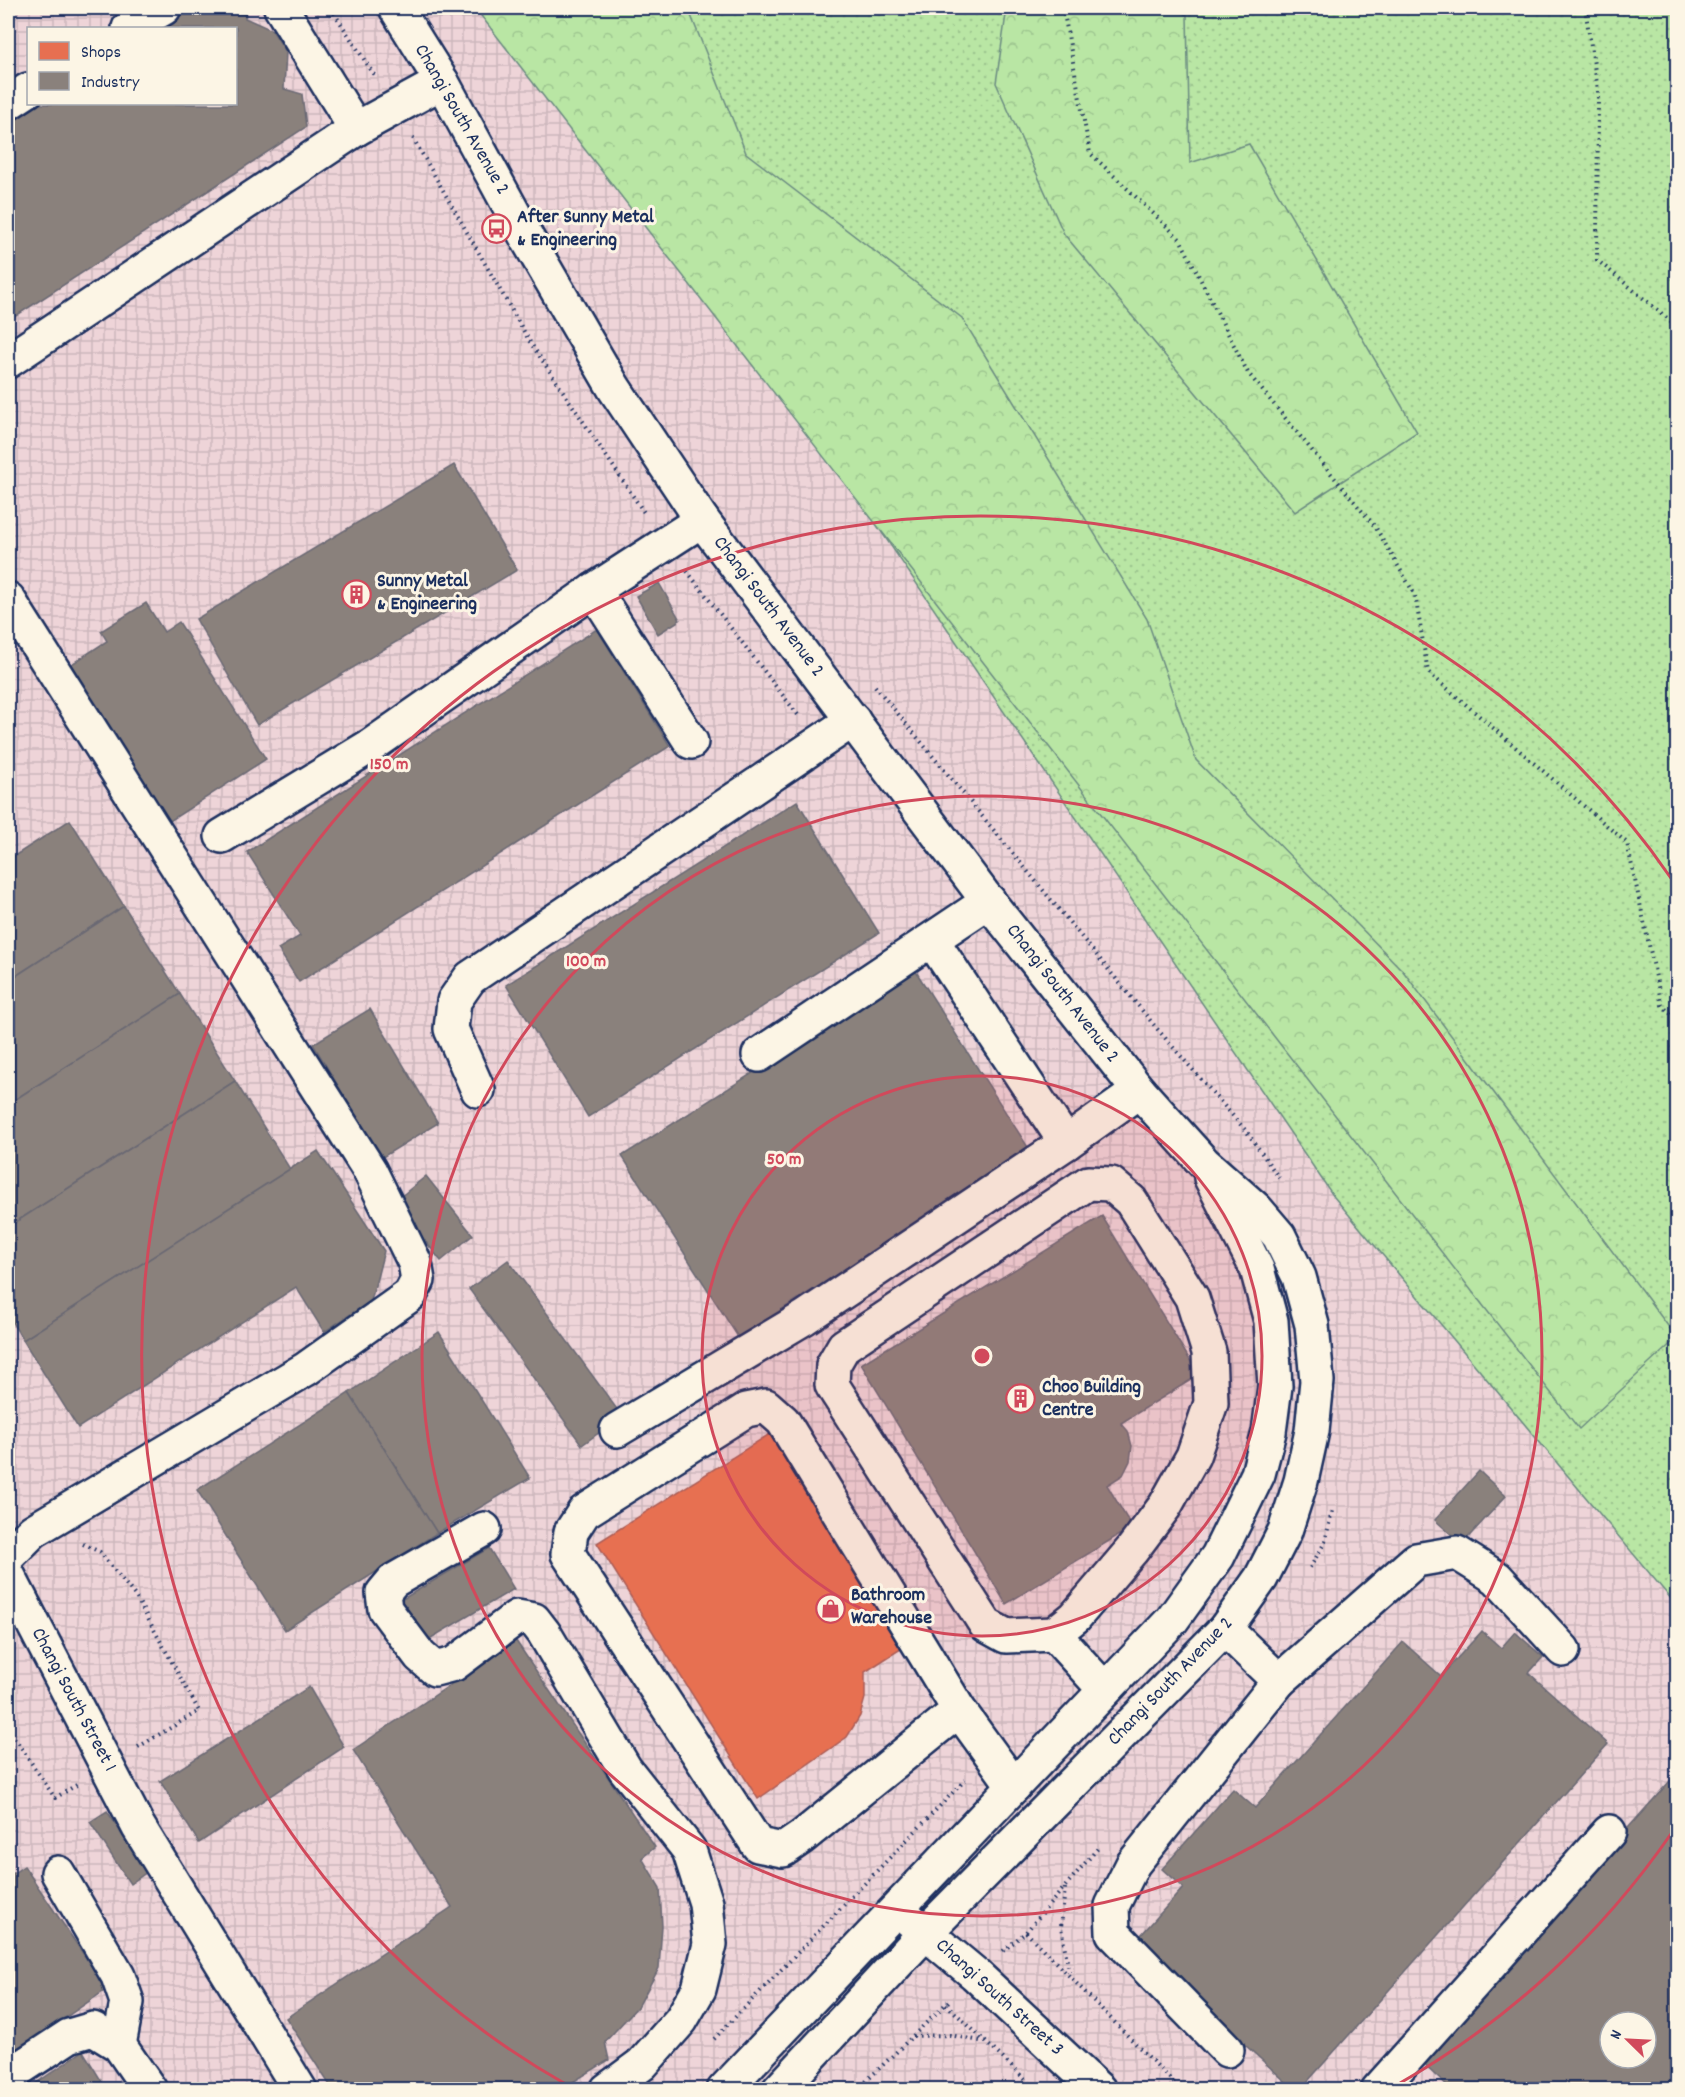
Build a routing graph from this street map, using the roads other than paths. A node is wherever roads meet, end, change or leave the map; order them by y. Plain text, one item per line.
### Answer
1 (164, 8) edge
2 (281, 8) edge
3 (396, 8) edge
4 (131, 27) edge
5 (442, 82) junction
6 (27, 91) edge
7 (8, 103) edge
8 (356, 129) junction
9 (8, 361) edge
10 (702, 520) junction
11 (594, 590) junction
12 (8, 599) edge
13 (853, 720) junction
14 (691, 742) dead end
15 (222, 836) dead end
16 (988, 901) junction
17 (932, 940) junction
18 (759, 1055) dead end
19 (478, 1090) dead end
20 (1139, 1091) junction
21 (1066, 1143) junction
22 (1204, 1163) junction
23 (617, 1430) dead end
24 (484, 1529) dead end
25 (8, 1556) edge
26 (8, 1575) edge
27 (1224, 1629) junction
28 (1054, 1634) junction
29 (1563, 1650) dead end
30 (1279, 1681) junction
31 (1105, 1690) junction
32 (959, 1710) junction
33 (1014, 1786) junction
34 (1609, 1832) dead end
35 (58, 1873) dead end
36 (897, 1907) junction
37 (925, 1933) junction
38 (119, 2045) junction
39 (1227, 2050) dead end
40 (8, 2076) edge
41 (150, 2090) edge
42 (300, 2090) edge
43 (607, 2090) edge
44 (724, 2090) edge
45 (779, 2090) edge
46 (1100, 2090) edge
47 (1378, 2090) edge

1 - 4 street
2 - 8 street
3 - 5 street, Changi South Avenue 2
5 - 8 street
5 - 10 street, Changi South Avenue 2
6 - 7 street
8 - 9 street
10 - 11 street
10 - 13 street, Changi South Avenue 2
11 - 14 street
11 - 15 street
12 - 25 street
13 - 16 street, Changi South Avenue 2
13 - 19 street
16 - 17 street
16 - 20 street, Changi South Avenue 2
17 - 18 street
17 - 21 street
20 - 21 street
20 - 22 street, Changi South Avenue 2
21 - 23 street
22 - 27 street, Changi South Avenue 2
22 - 31 street, Changi South Avenue 2
24 - 43 street
26 - 42 street, Changi South Street 1
27 - 30 street
27 - 37 street, Changi South Avenue 2
28 - 28 street
28 - 31 street
29 - 30 street
30 - 39 street
31 - 33 street, Changi South Avenue 2
32 - 32 street
32 - 33 street
33 - 36 street, Changi South Avenue 2
34 - 47 street
35 - 38 street
36 - 37 street, Changi South Street 3
36 - 44 street, Changi South Avenue 2
37 - 45 street, Changi South Avenue 2
37 - 46 street, Changi South Street 3
38 - 40 street
38 - 41 street

